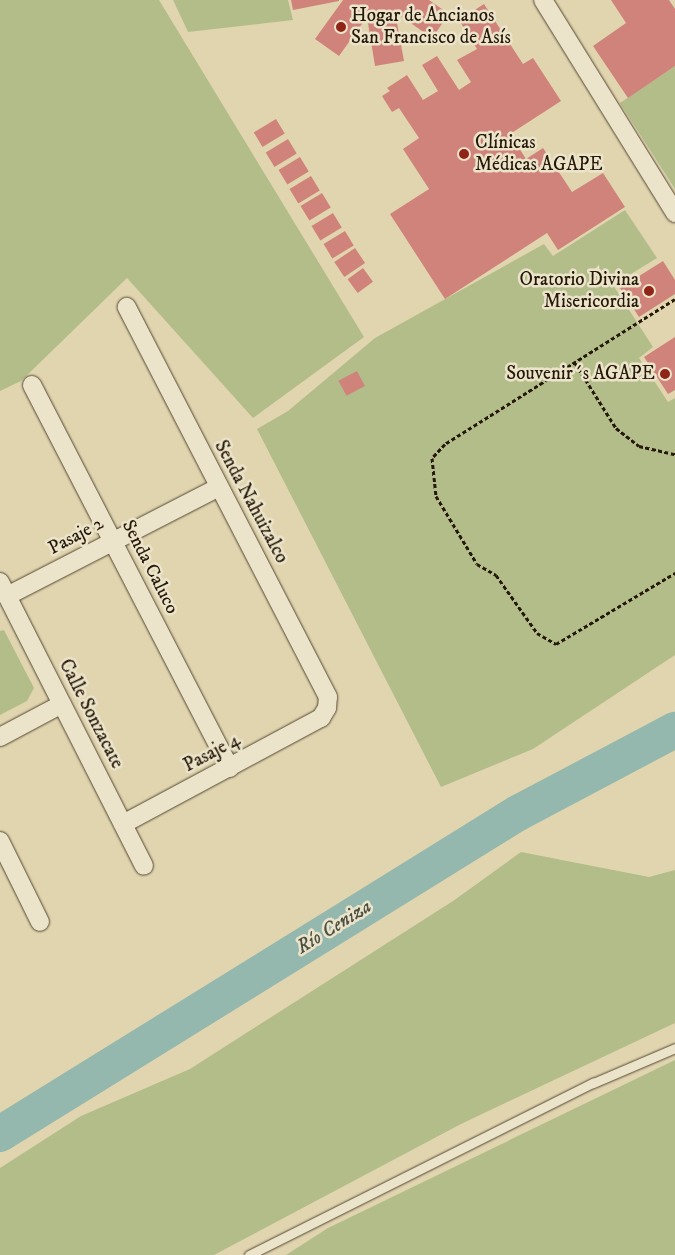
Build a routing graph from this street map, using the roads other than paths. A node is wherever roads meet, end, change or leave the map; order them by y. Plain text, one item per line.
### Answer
1 (543, 0) edge
2 (675, 213) edge
3 (127, 307) dead end
4 (32, 385) dead end
5 (218, 487) junction
6 (113, 540) junction
7 (4, 589) edge
8 (62, 704) junction
9 (321, 718) joint
10 (0, 737) edge
11 (230, 768) junction
12 (123, 824) junction
13 (0, 841) edge
14 (144, 866) dead end
15 (40, 922) dead end
16 (675, 1048) edge
17 (249, 1255) edge

1 - 2 street
3 - 5 street, Senda Nahuizalco
4 - 6 street, Senda Caluco
5 - 6 street, Pasaje 2
5 - 9 street, Senda Nahuizalco
6 - 7 street, Pasaje 2
6 - 11 street, Senda Caluco
7 - 8 street, Calle Sonzacate
8 - 10 street
8 - 12 street, Calle Sonzacate
9 - 11 street, Pasaje 4
11 - 12 street, Pasaje 4
12 - 14 street, Calle Sonzacate
13 - 15 street
16 - 17 lane

